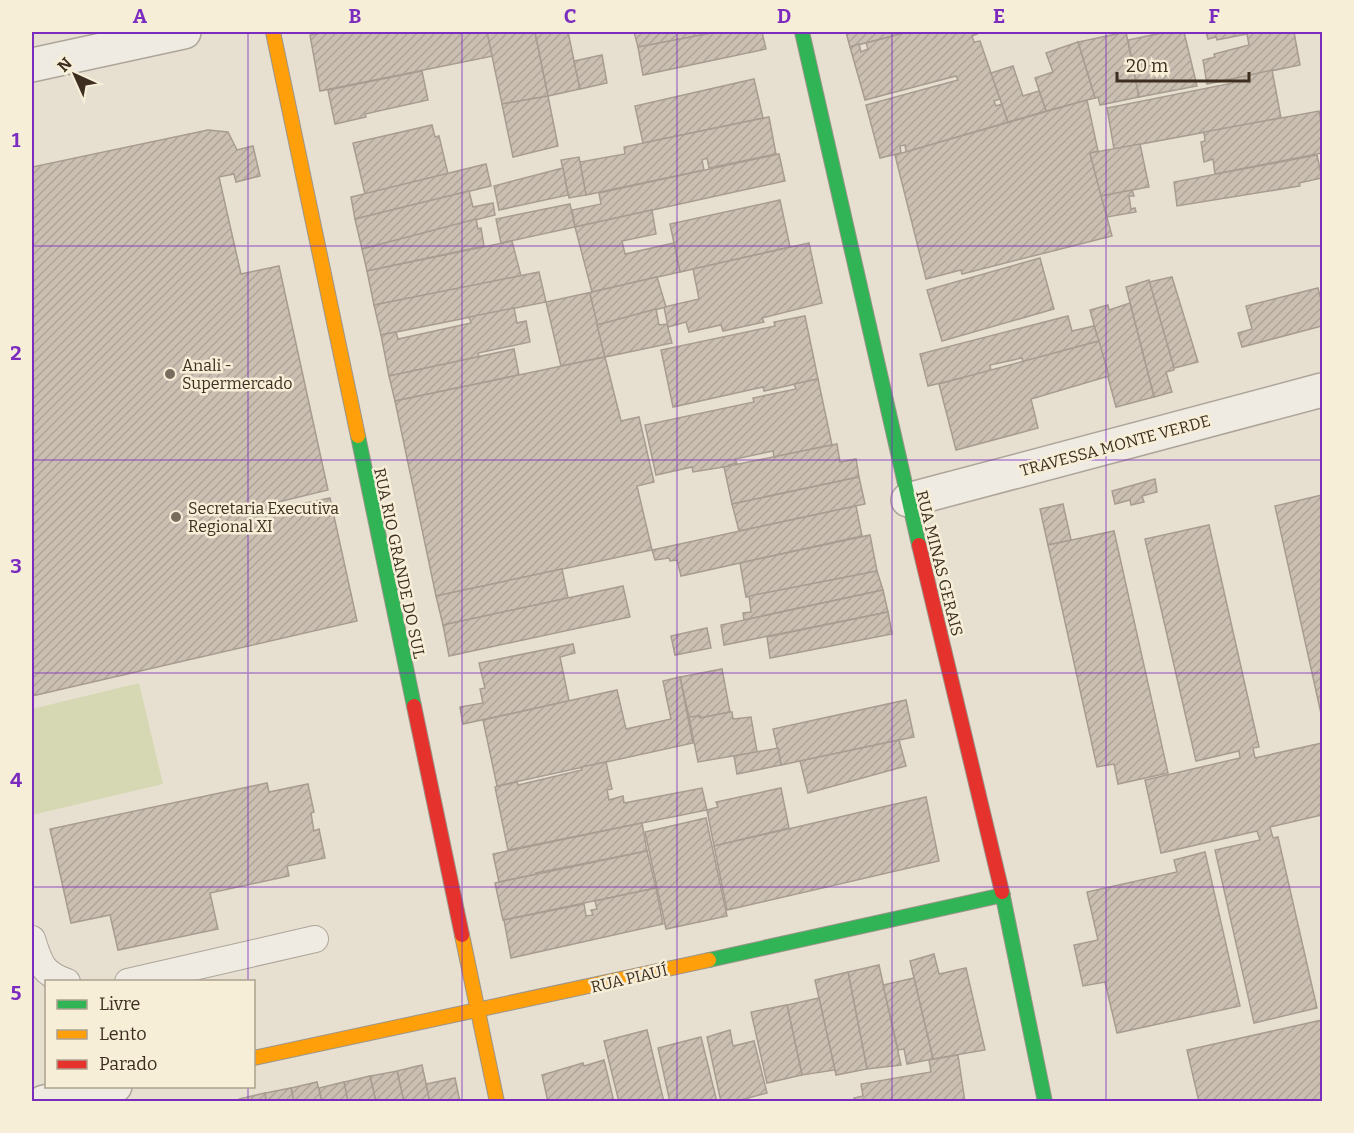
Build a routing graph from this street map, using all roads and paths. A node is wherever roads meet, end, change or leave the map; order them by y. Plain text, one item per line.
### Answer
1 (184, 32) edge
2 (273, 32) edge
3 (802, 32) edge
4 (32, 65) edge
5 (1323, 390) edge
6 (908, 500) junction
7 (1003, 895) junction
8 (315, 939) dead end
9 (33, 947) edge
10 (64, 980) edge
11 (132, 980) edge
12 (477, 1011) junction
13 (255, 1058) edge
14 (106, 1088) edge
15 (44, 1101) edge
16 (497, 1101) edge
17 (1045, 1101) edge

1 - 4 street
2 - 12 street, RUA RIO GRANDE DO SUL
3 - 6 street, RUA MINAS GERAIS
5 - 6 street, TRAVESSA MONTE VERDE
6 - 7 street, RUA MINAS GERAIS
7 - 12 street, RUA PIAUÍ
7 - 17 street, RUA MINAS GERAIS
8 - 11 lane
9 - 10 lane
12 - 13 street, RUA PIAUÍ
12 - 16 street, RUA RIO GRANDE DO SUL
14 - 15 street

